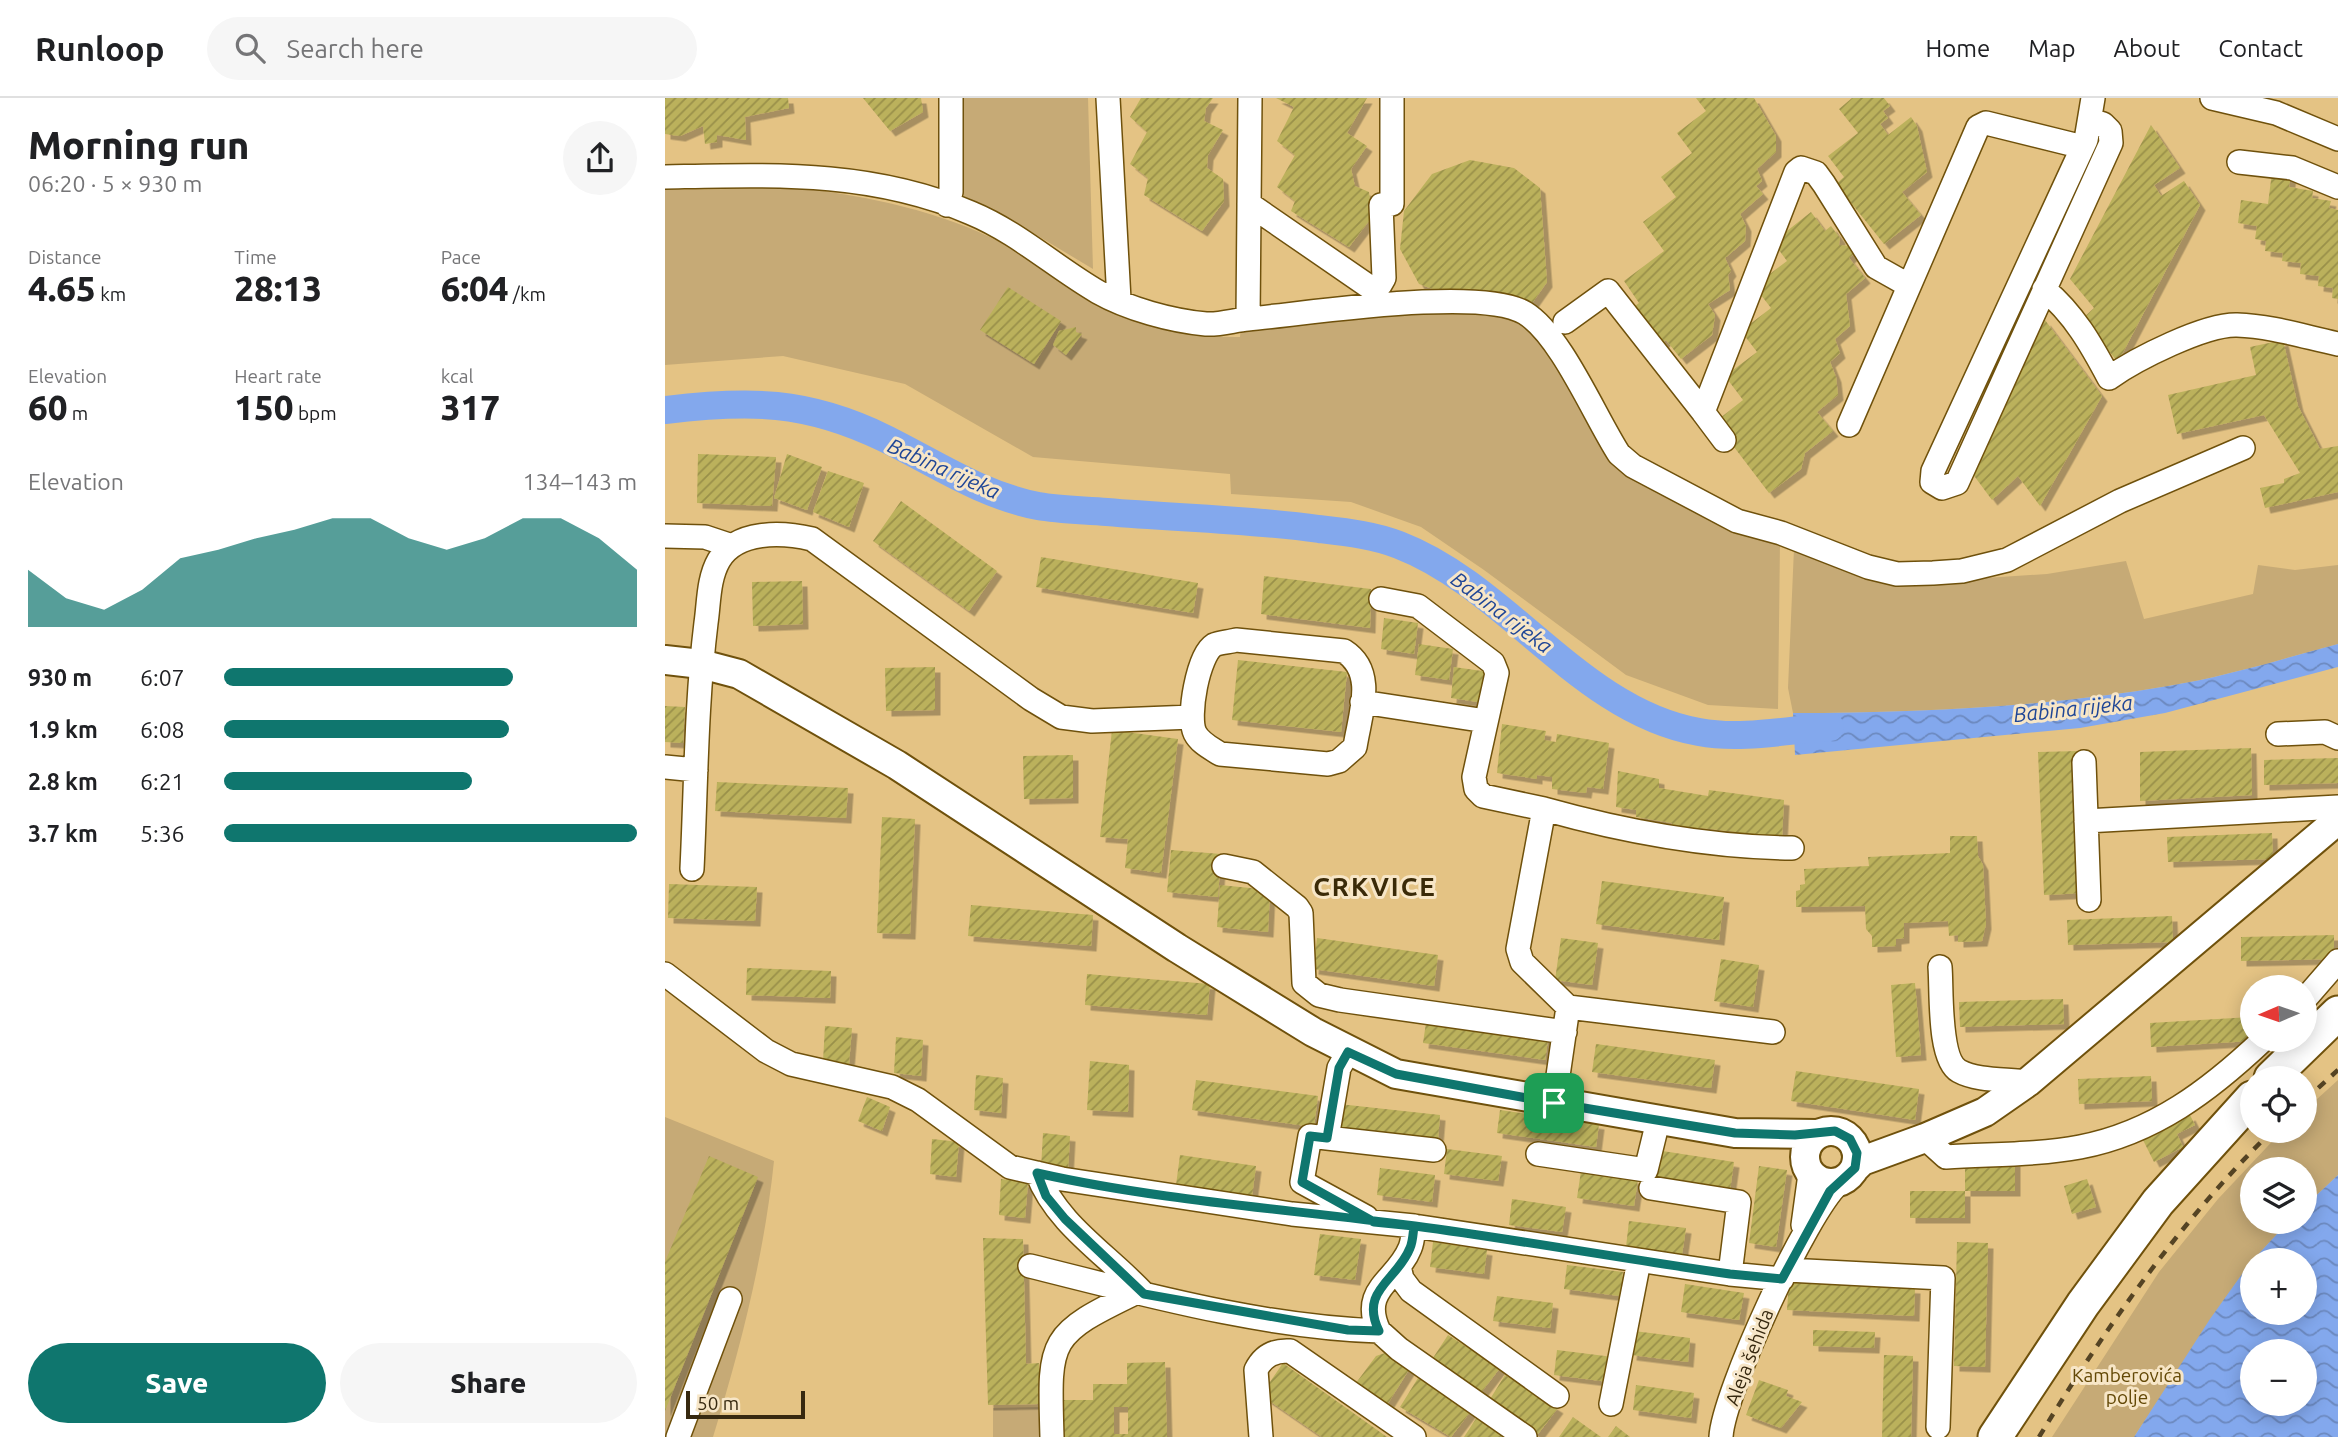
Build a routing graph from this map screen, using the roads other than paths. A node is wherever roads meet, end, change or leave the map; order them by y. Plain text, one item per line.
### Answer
1 (951, 98) edge
2 (1108, 98) edge
3 (1251, 98) edge
4 (1392, 98) edge
5 (2212, 98) edge
6 (2090, 119) edge
7 (2338, 139) edge
8 (2239, 162) dead end
9 (665, 177) edge
10 (2338, 187) edge
11 (1249, 204) junction
12 (947, 205) junction
13 (1908, 285) junction
14 (2044, 289) junction
15 (1119, 300) junction
16 (1248, 319) junction
17 (1565, 322) dead end
18 (2338, 344) edge
19 (1703, 412) junction
20 (1849, 425) dead end
21 (1724, 440) dead end
22 (2243, 447) dead end
23 (665, 537) edge
24 (732, 546) junction
25 (1381, 599) dead end
26 (665, 660) edge
27 (701, 664) junction
28 (1362, 702) junction
29 (1192, 717) junction
30 (1486, 721) junction
31 (2278, 734) dead end
32 (2338, 737) edge
33 (2084, 762) dead end
34 (665, 767) edge
35 (696, 770) junction
36 (2338, 807) edge
37 (1544, 809) junction
38 (2338, 820) edge
39 (2086, 821) junction
40 (1792, 848) dead end
41 (1224, 866) dead end
42 (692, 869) dead end
43 (2088, 900) dead end
44 (2338, 961) edge
45 (1940, 967) dead end
46 (665, 974) edge
47 (2317, 985) edge
48 (1568, 1007) junction
49 (2338, 1013) edge
50 (1565, 1032) junction
51 (1773, 1032) dead end
52 (1348, 1052) junction
53 (2249, 1052) edge
54 (2283, 1066) edge
55 (2028, 1082) junction
56 (1554, 1103) junction
57 (2240, 1112) edge
58 (1658, 1121) junction
59 (1818, 1134) junction
60 (1753, 1135) junction
61 (1327, 1138) junction
62 (1850, 1139) junction
63 (1916, 1140) junction
64 (1434, 1150) dead end
65 (1538, 1154) dead end
66 (1808, 1169) junction
67 (1037, 1173) junction
68 (1847, 1175) junction
69 (1651, 1188) dead end
70 (1374, 1222) junction
71 (1414, 1226) junction
72 (1800, 1241) junction
73 (1639, 1261) junction
74 (1030, 1266) dead end
75 (1399, 1266) junction
76 (1730, 1274) junction
77 (1784, 1274) junction
78 (1141, 1293) junction
79 (730, 1299) dead end
80 (1379, 1331) junction
81 (1557, 1395) dead end
82 (1611, 1404) dead end
83 (1938, 1427) dead end
84 (678, 1437) edge
85 (1052, 1437) edge
86 (1261, 1437) edge
87 (1414, 1437) edge
88 (1525, 1437) edge
89 (1721, 1437) edge
90 (1995, 1437) edge

1 - 12 street
2 - 15 street
3 - 11 street
4 - 11 street
5 - 7 street
6 - 13 street
6 - 14 street
6 - 14 street
8 - 10 street
9 - 12 street
11 - 16 street
12 - 15 street
13 - 19 street
13 - 20 street
14 - 18 street
15 - 16 street
16 - 22 street
17 - 19 street
19 - 21 street
23 - 24 street
24 - 27 street
24 - 29 street
25 - 30 street
26 - 27 main road
27 - 35 street
27 - 52 main road
28 - 29 street
28 - 29 street
28 - 30 street
30 - 37 street
31 - 32 street
33 - 39 street
34 - 35 street
35 - 42 street
36 - 39 street
37 - 40 street
37 - 48 street
38 - 55 main road
39 - 43 street
41 - 50 street
44 - 47 street
45 - 55 street
46 - 67 street
48 - 50 street
48 - 51 street
49 - 54 highway
50 - 56 street
52 - 56 main road
52 - 61 street
53 - 63 street
55 - 63 main road
56 - 58 main road
57 - 90 highway
58 - 60 main road
58 - 65 street
59 - 60 main road
59 - 62 main road
59 - 66 main road
60 - 66 main road
61 - 64 street
61 - 70 street
62 - 63 main road
62 - 68 main road
63 - 68 main road
66 - 68 main road
66 - 72 street, Aleja šehida
67 - 70 street
67 - 78 street
68 - 72 street, Aleja šehida
69 - 76 street
70 - 71 street
71 - 73 street
71 - 75 street
72 - 77 street, Aleja šehida
73 - 76 street
73 - 82 street
74 - 78 street
75 - 80 street
75 - 81 street
76 - 77 street
77 - 83 street
77 - 89 street, Aleja šehida
78 - 80 street
78 - 85 street
79 - 84 street
80 - 88 street
86 - 87 street

